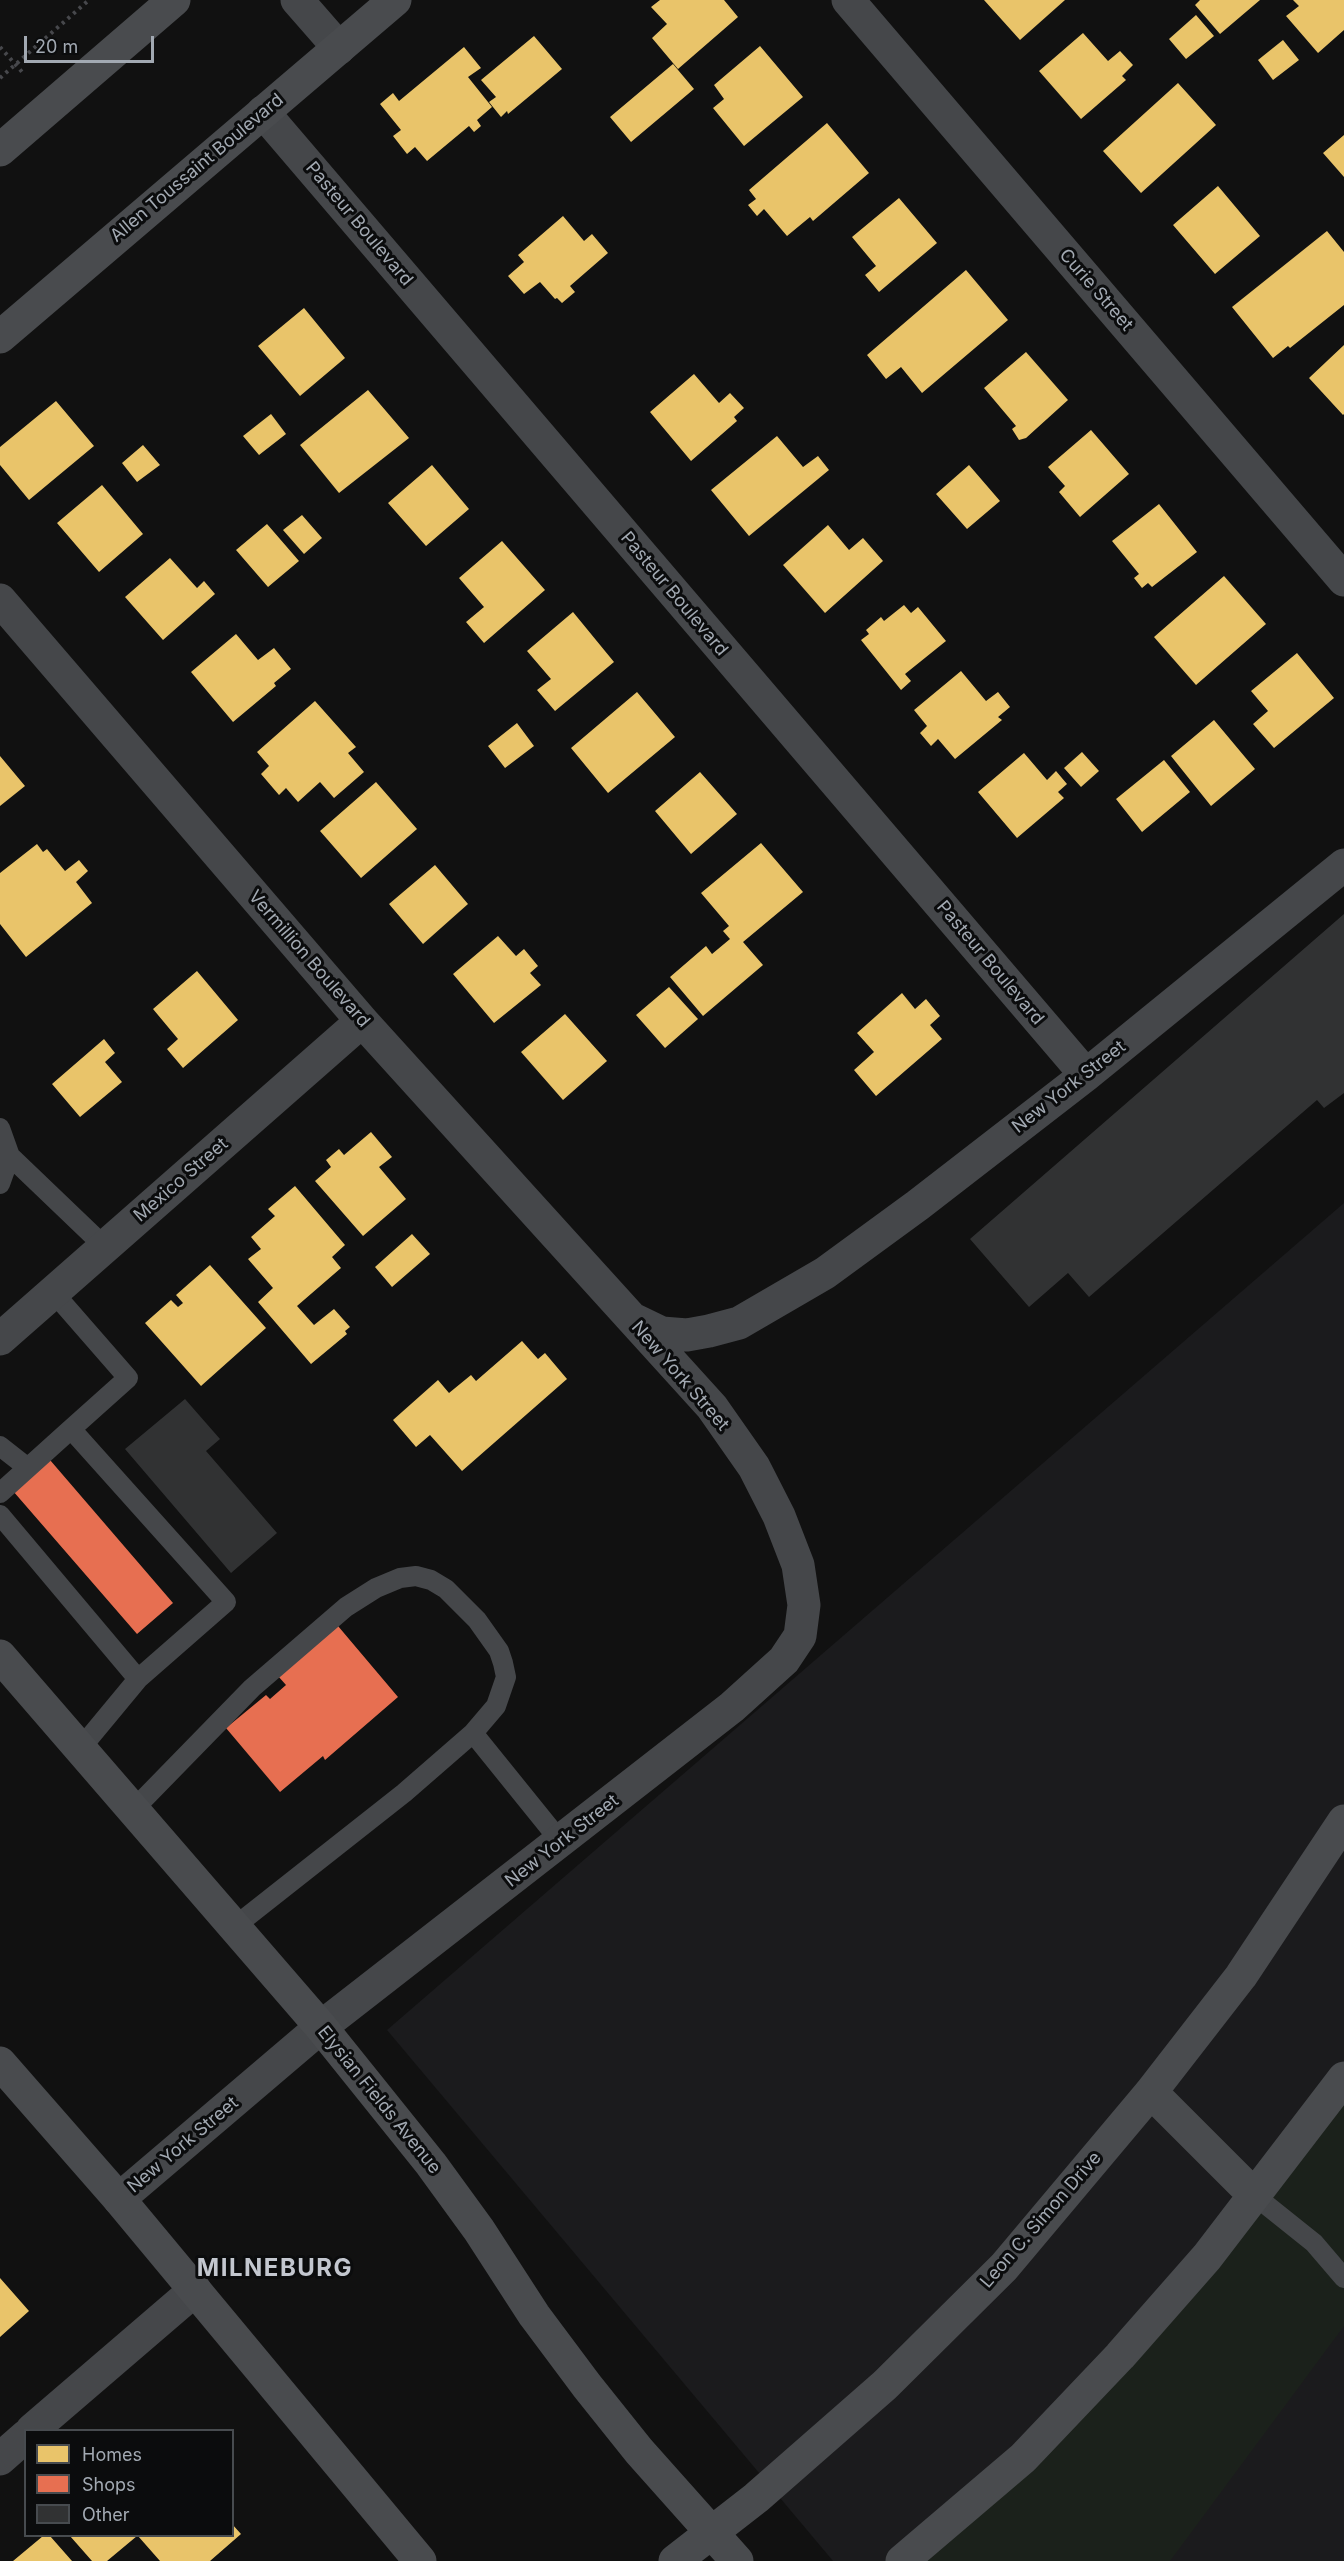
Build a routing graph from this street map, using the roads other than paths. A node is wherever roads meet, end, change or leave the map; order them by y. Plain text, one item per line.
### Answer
1 (174, 0) edge
2 (297, 0) edge
3 (395, 0) edge
4 (848, 0) edge
5 (339, 48) junction
6 (263, 112) junction
7 (0, 150) edge
8 (0, 337) edge
9 (1344, 580) edge
10 (0, 600) edge
11 (1344, 865) edge
12 (362, 1021) junction
13 (1086, 1075) junction
14 (0, 1128) edge
15 (10, 1155) junction
16 (0, 1184) edge
17 (105, 1247) junction
18 (53, 1292) junction
19 (625, 1313) junction
20 (0, 1339) edge
21 (71, 1429) junction
22 (0, 1446) edge
23 (28, 1468) junction
24 (0, 1493) edge
25 (0, 1515) edge
26 (0, 1656) edge
27 (138, 1679) junction
28 (472, 1733) junction
29 (80, 1749) junction
30 (133, 1810) junction
31 (1344, 1821) edge
32 (561, 1842) junction
33 (234, 1927) junction
34 (321, 2027) junction
35 (0, 2062) edge
36 (1344, 2078) edge
37 (1151, 2092) junction
38 (1254, 2195) junction
39 (119, 2199) junction
40 (1344, 2278) edge
41 (195, 2290) junction
42 (33, 2429) edge
43 (24, 2438) edge
44 (0, 2459) edge
45 (712, 2531) junction
46 (420, 2561) edge
47 (675, 2561) edge
48 (737, 2561) edge
49 (902, 2561) edge

1 - 7 main road
2 - 5 street
3 - 5 main road, Allen Toussaint Boulevard
4 - 9 street, Curie Street
5 - 6 main road, Allen Toussaint Boulevard
6 - 8 main road, Allen Toussaint Boulevard
6 - 13 street, Pasteur Boulevard
10 - 12 street, Vermillion Boulevard
11 - 13 street, New York Street
12 - 17 street, Mexico Street
12 - 19 street, Vermillion Boulevard
13 - 19 street, New York Street
14 - 15 lane
15 - 16 lane
15 - 17 lane
17 - 18 street, Mexico Street
18 - 20 street, Mexico Street
18 - 21 lane
19 - 32 street, New York Street
21 - 23 lane
21 - 27 lane
22 - 23 lane
23 - 24 lane
25 - 27 lane
26 - 29 main road, Elysian Fields Avenue
27 - 29 lane
28 - 30 lane
28 - 32 lane
28 - 33 lane
29 - 30 main road, Elysian Fields Avenue
30 - 33 main road, Elysian Fields Avenue
31 - 37 main road, Leon C. Simon Drive
32 - 34 street, New York Street
33 - 34 main road, Elysian Fields Avenue
34 - 39 street, New York Street
34 - 45 main road, Elysian Fields Avenue
35 - 39 main road
36 - 38 main road
37 - 38 main road
37 - 45 main road, Leon C. Simon Drive
38 - 40 lane
38 - 49 main road
39 - 41 main road
41 - 42 street
41 - 46 main road
43 - 44 street
45 - 47 main road, Leon C. Simon Drive
45 - 48 main road, Elysian Fields Avenue

